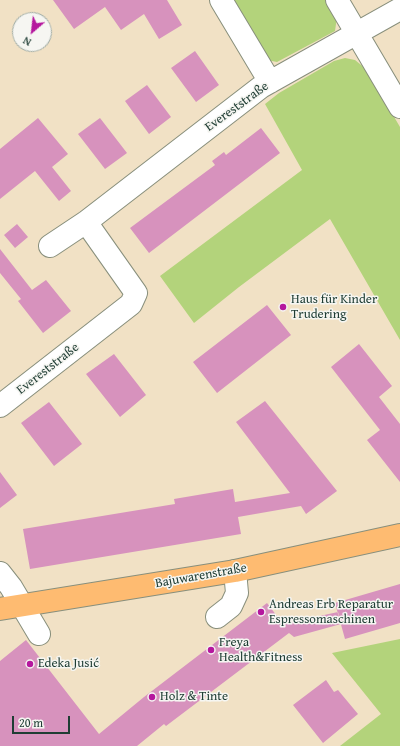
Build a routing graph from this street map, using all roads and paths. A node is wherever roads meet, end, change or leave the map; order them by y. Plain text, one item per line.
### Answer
1 (221, 0) edge
2 (337, 0) edge
3 (400, 9) edge
4 (357, 34) junction
5 (270, 82) junction
6 (400, 107) edge
7 (86, 222) junction
8 (50, 246) dead end
9 (0, 406) edge
10 (400, 535) edge
11 (236, 571) junction
12 (0, 573) edge
13 (22, 606) junction
14 (0, 609) edge
15 (217, 616) dead end
16 (39, 634) dead end

1 - 5 street
2 - 4 street
3 - 4 street, Evereststraße
4 - 5 street, Evereststraße
4 - 6 street
5 - 7 street, Evereststraße
7 - 8 street, Evereststraße
7 - 9 street, Evereststraße
10 - 11 main road, Bajuwarenstraße
11 - 13 main road, Bajuwarenstraße
11 - 15 street
12 - 13 street
13 - 14 main road, Bajuwarenstraße
13 - 16 street

